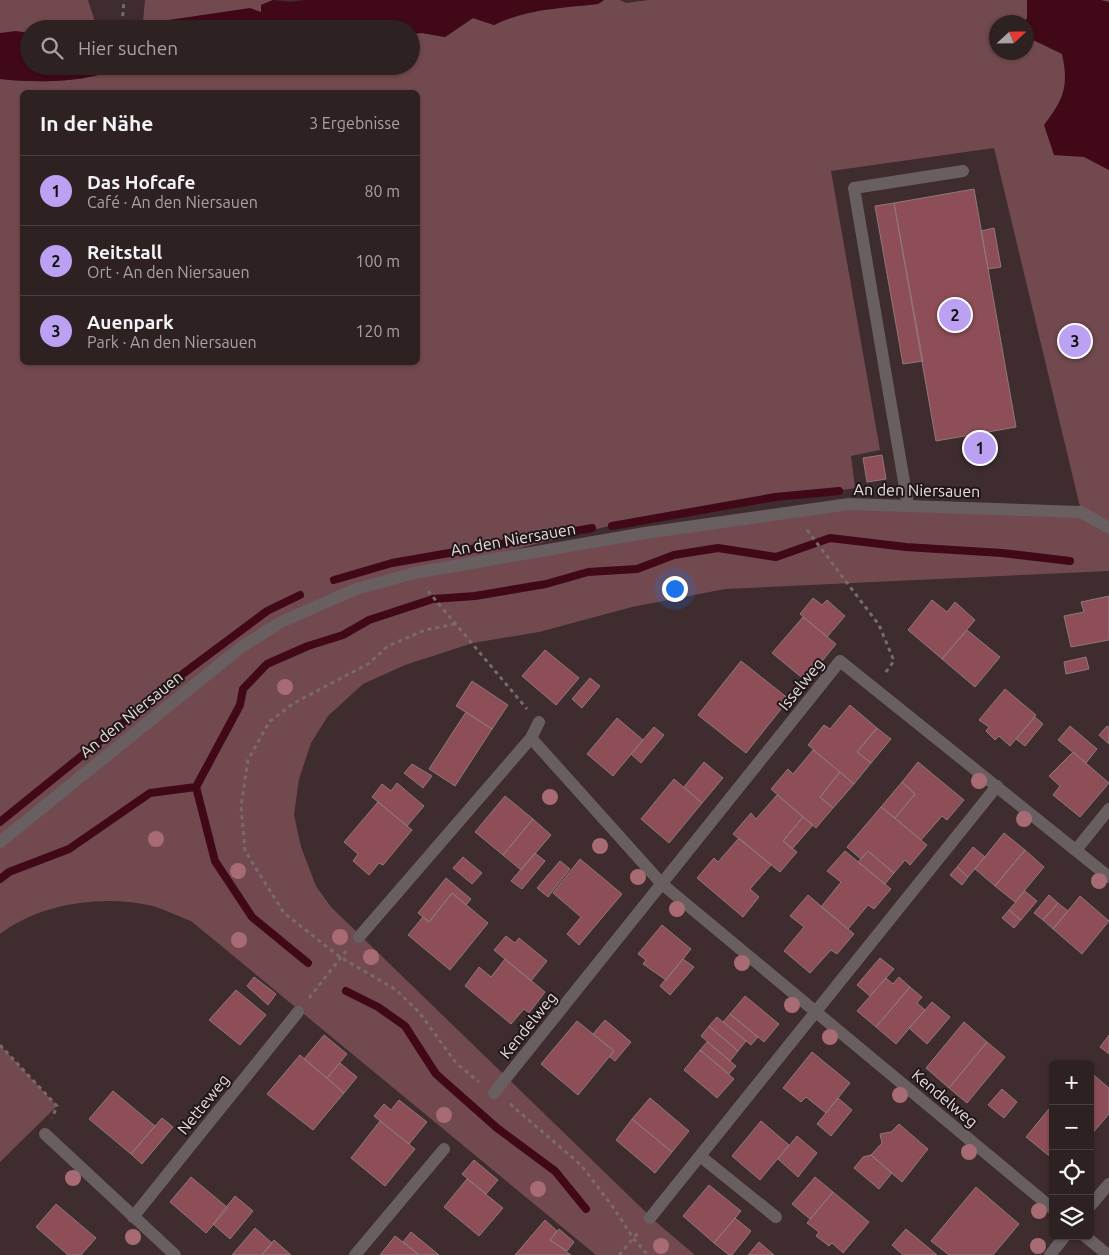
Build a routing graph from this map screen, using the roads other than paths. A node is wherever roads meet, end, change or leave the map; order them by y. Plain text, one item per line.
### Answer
1 (964, 171) dead end
2 (908, 505) junction
3 (1109, 528) edge
4 (539, 722) road end
5 (531, 738) junction
6 (996, 786) junction
7 (1109, 809) edge
8 (0, 842) edge
9 (1076, 850) junction
10 (1109, 877) edge
11 (662, 884) junction
12 (359, 936) road end
13 (298, 1012) road end
14 (816, 1012) junction
15 (494, 1094) dead end
16 (45, 1134) road end
17 (444, 1149) dead end
18 (700, 1156) junction
19 (1109, 1184) edge
20 (1094, 1201) edge
21 (1049, 1206) edge
22 (133, 1217) junction
23 (776, 1217) dead end
24 (650, 1218) road end
25 (1062, 1240) edge
26 (1090, 1240) edge
27 (175, 1255) edge
28 (355, 1255) edge
29 (1050, 1255) edge
30 (1108, 1255) edge

1 - 2 street
2 - 3 street, An den Niersauen
2 - 8 street, An den Niersauen
4 - 5 street
5 - 11 street, Kendelweg
5 - 12 street
6 - 9 street, Isselweg
6 - 11 street, Isselweg
6 - 14 street
7 - 9 street
9 - 10 street, Isselweg
11 - 14 street, Kendelweg
11 - 15 street, Kendelweg
13 - 22 street, Netteweg
14 - 18 street
14 - 21 street, Kendelweg
16 - 22 street
17 - 28 street
18 - 23 street
18 - 24 street
19 - 20 street
22 - 27 street
25 - 29 street
26 - 30 street

